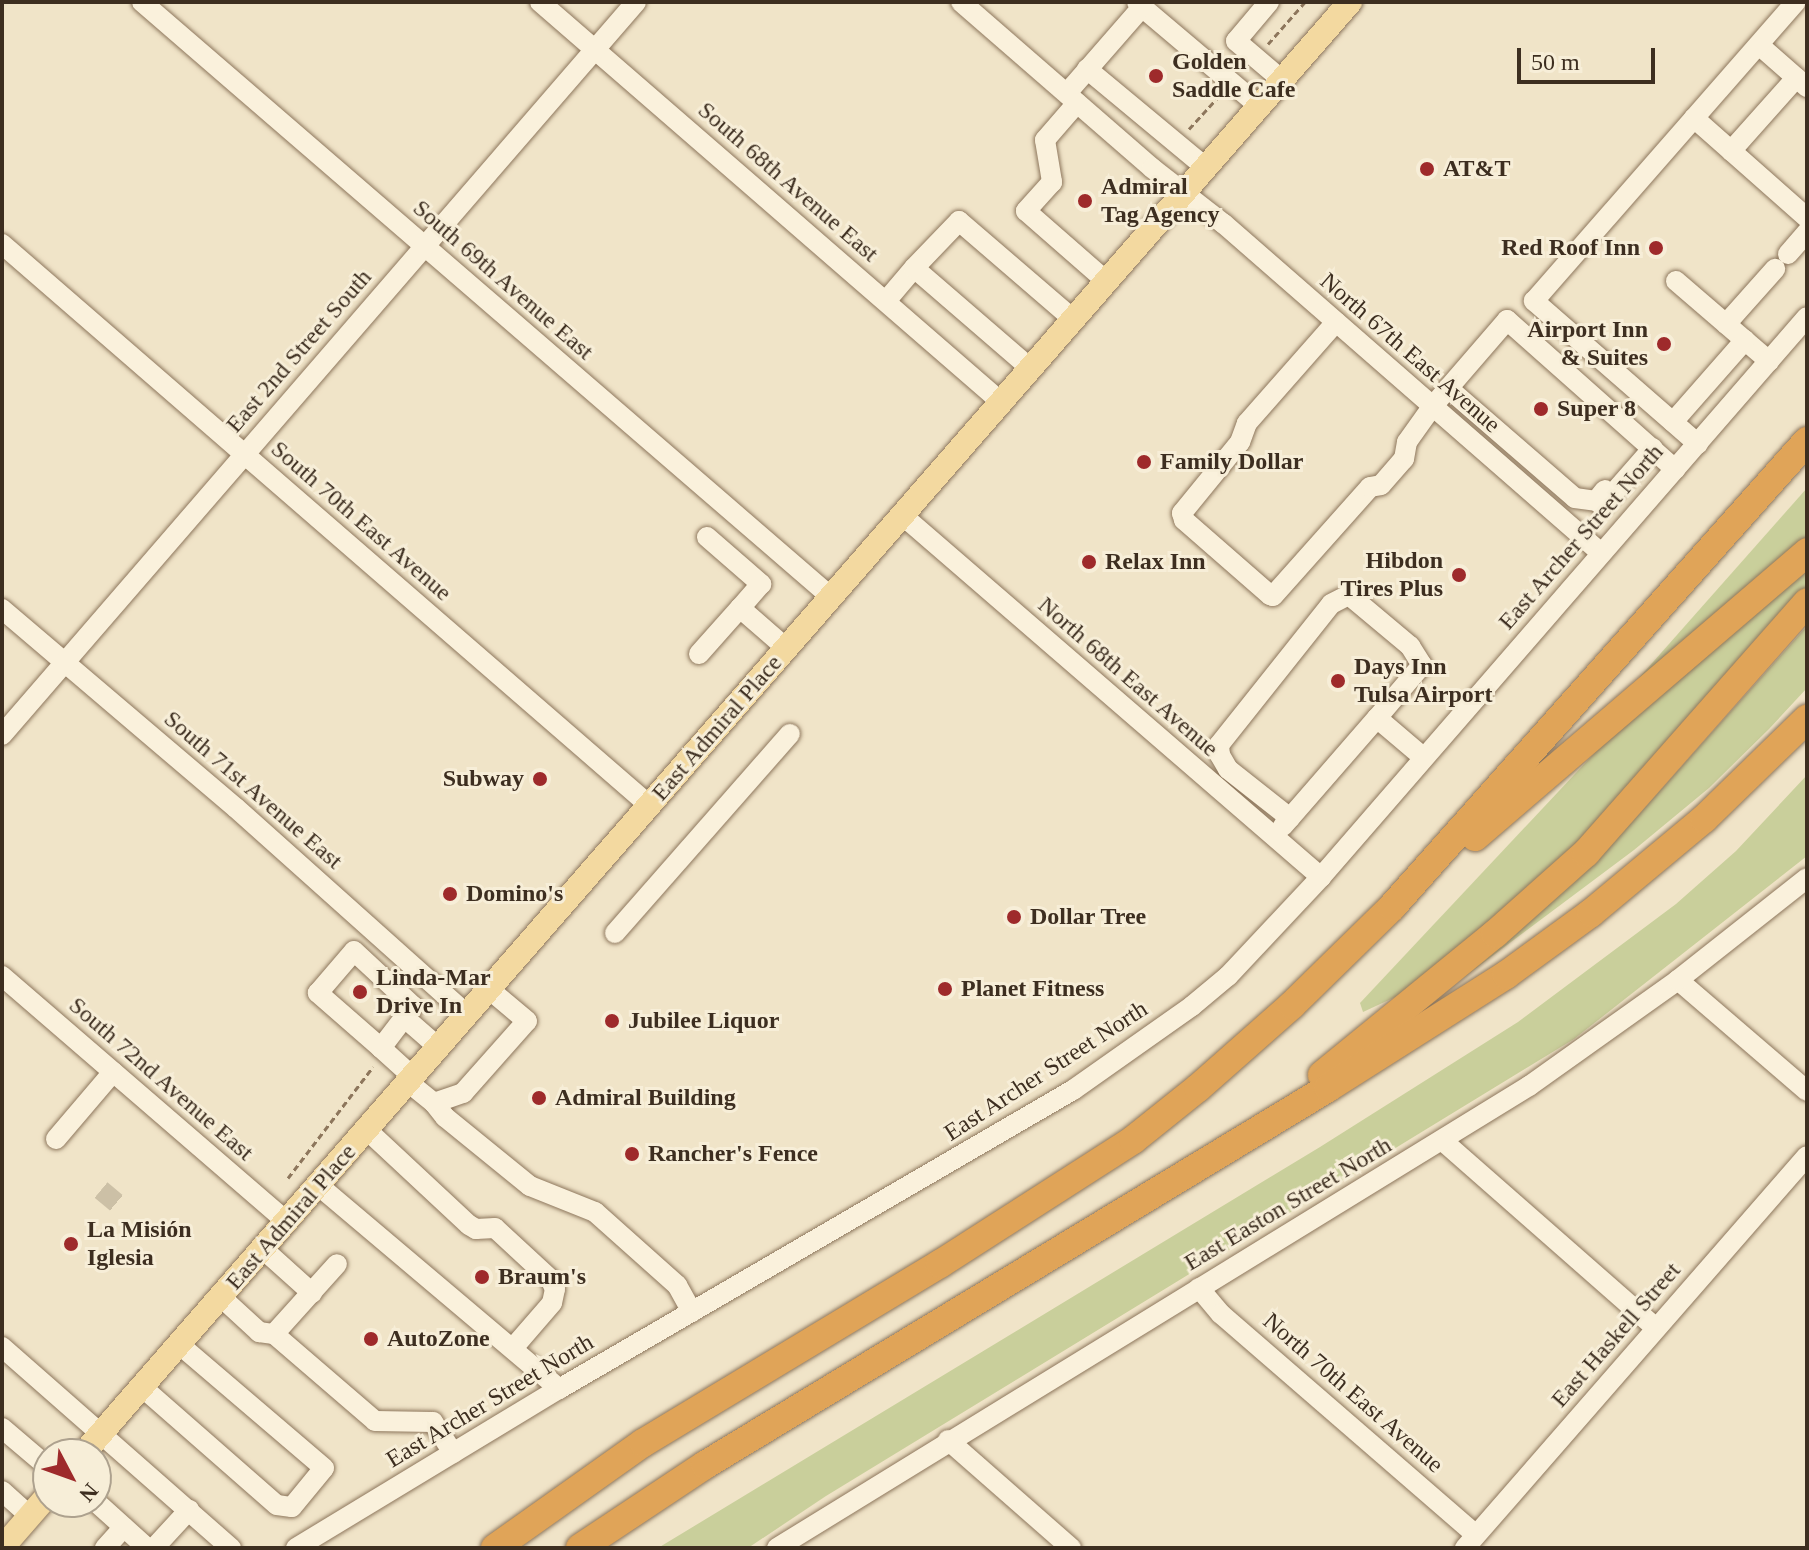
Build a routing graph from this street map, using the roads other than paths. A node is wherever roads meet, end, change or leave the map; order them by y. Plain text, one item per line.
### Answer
1 (142, 2) edge
2 (540, 2) edge
3 (636, 2) edge
4 (961, 2) edge
5 (1269, 2) edge
6 (1350, 2) edge
7 (1796, 2) edge
8 (1139, 4) edge
9 (1759, 45) junction
10 (595, 50) junction
11 (1087, 69) junction
12 (1282, 80) junction
13 (1801, 82) edge
14 (1072, 98) junction
15 (1259, 106) junction
16 (1694, 118) junction
17 (1731, 151) junction
18 (1205, 167) junction
19 (1183, 192) junction
20 (1807, 218) edge
21 (1807, 232) edge
22 (2, 244) edge
23 (424, 246) junction
24 (914, 268) junction
25 (1106, 281) junction
26 (1676, 281) dead end
27 (886, 301) junction
28 (1807, 317) edge
29 (1073, 319) junction
30 (1336, 322) junction
31 (1726, 324) junction
32 (1745, 340) junction
33 (1769, 361) junction
34 (1030, 368) junction
35 (1448, 388) junction
36 (1001, 402) junction
37 (1432, 407) junction
38 (1673, 422) junction
39 (1807, 441) edge
40 (1698, 444) junction
41 (1650, 446) junction
42 (244, 454) junction
43 (1675, 469) junction
44 (1620, 473) dead end
45 (1555, 480) junction
46 (1538, 499) junction
47 (902, 515) junction
48 (707, 537) dead end
49 (765, 540) junction
50 (1807, 552) edge
51 (1601, 553) junction
52 (741, 566) junction
53 (831, 597) junction
54 (1807, 602) edge
55 (740, 608) junction
56 (2, 609) edge
57 (786, 648) junction
58 (699, 654) dead end
59 (65, 663) junction
60 (1377, 718) junction
61 (1807, 719) edge
62 (790, 734) dead end
63 (2, 735) edge
64 (1423, 757) junction
65 (650, 806) junction
66 (1290, 818) junction
67 (1274, 836) junction
68 (1321, 877) junction
69 (1807, 878) edge
70 (1392, 907) junction
71 (615, 933) dead end
72 (2, 976) edge
73 (1678, 980) junction
74 (489, 989) junction
75 (466, 1014) junction
76 (406, 1019) junction
77 (438, 1047) junction
78 (383, 1050) junction
79 (113, 1072) junction
80 (411, 1080) junction
81 (1807, 1091) edge
82 (434, 1103) junction
83 (367, 1130) junction
84 (1247, 1137) junction
85 (56, 1139) dead end
86 (1443, 1141) junction
87 (1807, 1156) edge
88 (318, 1185) junction
89 (287, 1222) junction
90 (263, 1249) junction
91 (337, 1264) dead end
92 (1199, 1288) junction
93 (312, 1293) junction
94 (221, 1297) junction
95 (692, 1312) junction
96 (1656, 1328) junction
97 (274, 1334) junction
98 (180, 1345) junction
99 (2, 1347) edge
100 (513, 1348) junction
101 (142, 1387) junction
102 (559, 1389) junction
103 (2, 1428) edge
104 (101, 1433) junction
105 (97, 1438) edge
106 (948, 1440) junction
107 (32, 1453) edge
108 (453, 1453) junction
109 (2, 1491) edge
110 (189, 1510) junction
111 (32, 1514) edge
112 (30, 1516) junction
113 (112, 1516) edge
114 (124, 1527) junction
115 (1471, 1541) edge
116 (2, 1548) edge
117 (105, 1548) edge
118 (147, 1548) edge
119 (154, 1548) edge
120 (231, 1548) edge
121 (296, 1548) edge
122 (495, 1548) edge
123 (580, 1548) edge
124 (777, 1548) edge
125 (1071, 1548) edge

1 - 23 street, South 69th Avenue East
2 - 10 street, South 68th Avenue East
3 - 10 street, East 2nd Street South
4 - 14 street, North 67th East Avenue
5 - 12 street
6 - 12 main road, East Admiral Place
7 - 9 street
8 - 11 street
8 - 15 street
9 - 13 street
9 - 16 street
10 - 23 street, East 2nd Street South
10 - 27 street, South 68th Avenue East
11 - 14 street
11 - 18 street
12 - 15 main road, East Admiral Place
13 - 17 street
14 - 19 street, North 67th East Avenue
14 - 25 street
15 - 18 main road, East Admiral Place
16 - 17 street
16 - 38 street
17 - 20 street
18 - 19 main road, East Admiral Place
19 - 25 main road, East Admiral Place
19 - 30 street, North 67th East Avenue
21 - 31 street
22 - 42 street, South 70th East Avenue
23 - 42 street, East 2nd Street South
23 - 49 street, South 69th Avenue East
24 - 27 street
24 - 29 street
24 - 34 street
25 - 29 main road, East Admiral Place
26 - 31 street
27 - 36 street, South 68th Avenue East
28 - 33 street, East Archer Street North
29 - 34 main road, East Admiral Place
30 - 37 street, North 67th East Avenue
30 - 37 street
31 - 32 street
32 - 33 street
32 - 38 street
33 - 40 street, East Archer Street North
34 - 36 main road, East Admiral Place
35 - 37 street
35 - 41 street
35 - 45 street
36 - 47 main road, East Admiral Place
37 - 46 street, North 67th East Avenue
38 - 40 street
39 - 70 highway
40 - 43 street, East Archer Street North
41 - 43 street
41 - 44 street
41 - 45 street
42 - 59 street, East 2nd Street South
42 - 65 street, South 70th East Avenue
43 - 51 street, East Archer Street North
45 - 46 street
46 - 51 street, North 67th East Avenue
47 - 53 main road, East Admiral Place
47 - 67 street, North 68th East Avenue
48 - 52 street
49 - 52 street
49 - 53 street, South 69th Avenue East
50 - 70 highway
51 - 64 street, East Archer Street North
52 - 55 street
53 - 57 main road, East Admiral Place
54 - 84 highway
55 - 57 street
55 - 58 street
56 - 59 street, South 71st Avenue East
57 - 65 main road, East Admiral Place
59 - 63 street, East 2nd Street South
59 - 75 street, South 71st Avenue East
60 - 64 street
60 - 66 street
60 - 66 street
61 - 84 highway
62 - 71 street
64 - 68 street, East Archer Street North
65 - 74 main road, East Admiral Place
66 - 67 street
67 - 68 street, North 68th East Avenue
68 - 95 street, East Archer Street North
69 - 73 street, East Easton Street North
70 - 122 highway
72 - 79 street, South 72nd Avenue East
73 - 81 street
73 - 86 street, East Easton Street North
74 - 75 main road, East Admiral Place
74 - 82 street
75 - 77 main road, East Admiral Place
76 - 77 street
76 - 78 street
76 - 78 street
77 - 80 main road, East Admiral Place
78 - 80 street
79 - 85 street
79 - 89 street, South 72nd Avenue East
80 - 82 street
80 - 83 main road, East Admiral Place
82 - 95 street
83 - 88 main road, East Admiral Place
83 - 100 street
84 - 123 highway
86 - 92 street, East Easton Street North
86 - 96 street
87 - 96 street, East Haskell Street
88 - 89 main road, East Admiral Place
88 - 100 street
89 - 90 main road, East Admiral Place
90 - 93 street
90 - 94 main road, East Admiral Place
91 - 93 street
92 - 106 street, East Easton Street North
92 - 115 street, North 70th East Avenue
93 - 97 street
94 - 97 street
94 - 98 main road, East Admiral Place
95 - 102 street, East Archer Street North
96 - 115 street, East Haskell Street
97 - 108 street
98 - 101 main road, East Admiral Place
98 - 101 street
99 - 104 street
100 - 102 street
101 - 104 main road, East Admiral Place
102 - 108 street, East Archer Street North
103 - 107 street
104 - 105 main road, East Admiral Place
104 - 110 street
106 - 124 street, East Easton Street North
106 - 125 street
108 - 121 street, East Archer Street North
109 - 112 street
110 - 119 street
110 - 120 street
111 - 112 main road
112 - 116 main road
113 - 114 street
114 - 117 street
114 - 118 street

